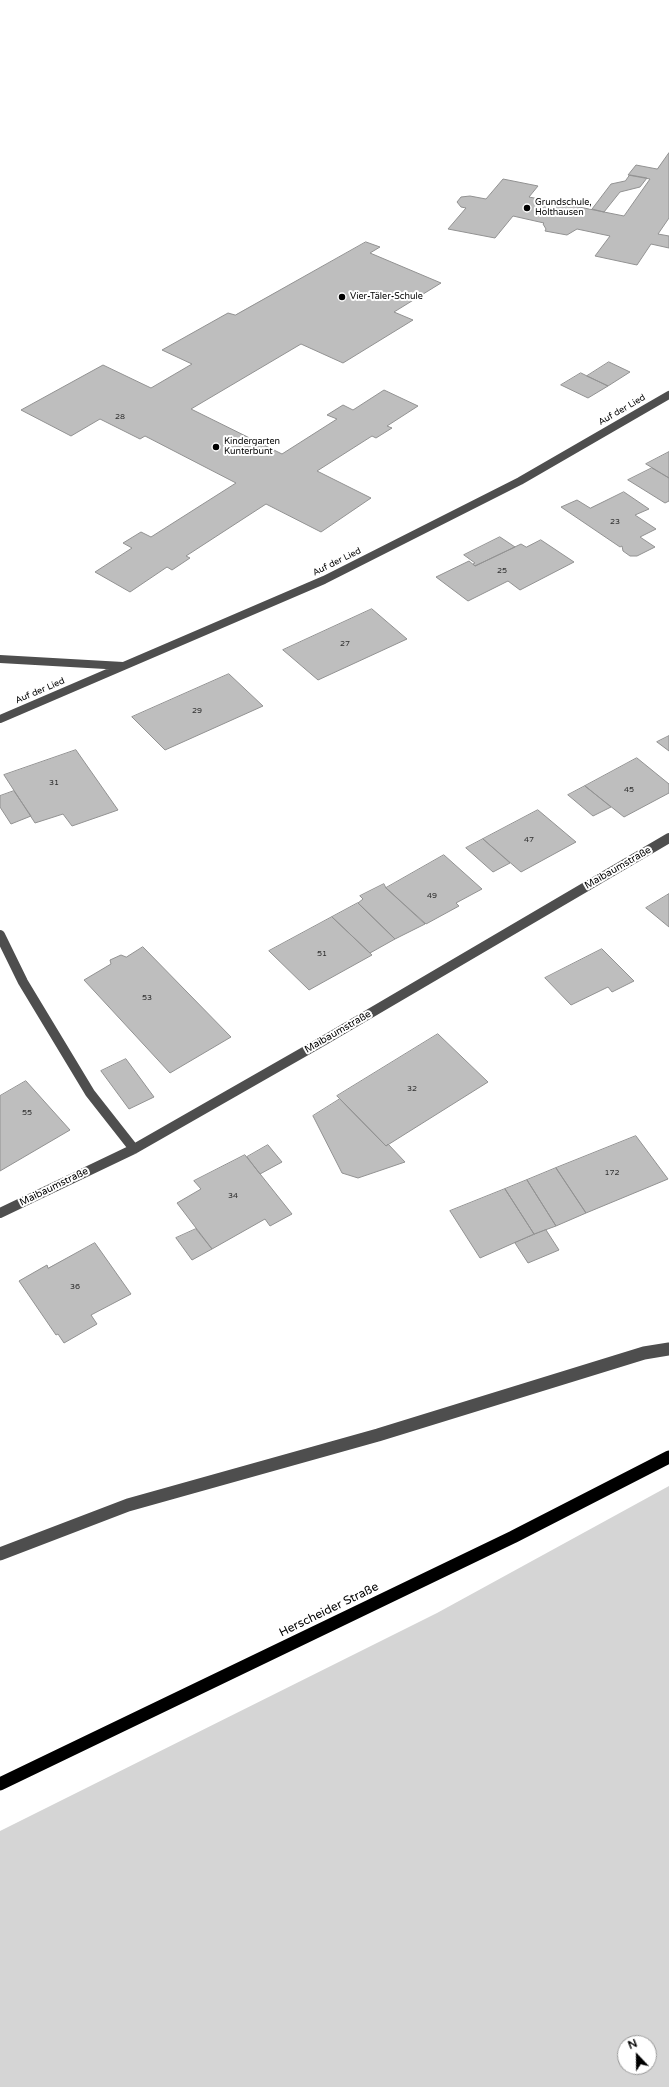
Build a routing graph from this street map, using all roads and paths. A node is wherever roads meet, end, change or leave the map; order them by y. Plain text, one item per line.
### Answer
1 (669, 395) edge
2 (0, 659) edge
3 (125, 666) junction
4 (0, 719) edge
5 (669, 838) edge
6 (0, 935) edge
7 (134, 1148) junction
8 (0, 1213) edge
9 (669, 1349) edge
10 (669, 1457) edge
11 (0, 1554) edge
12 (0, 1784) edge

1 - 3 street, Auf der Lied
2 - 3 street
3 - 4 street, Auf der Lied
5 - 7 street, Maibaumstraße
6 - 7 street
7 - 8 street, Maibaumstraße
9 - 11 street
10 - 12 main road, Herscheider Straße

